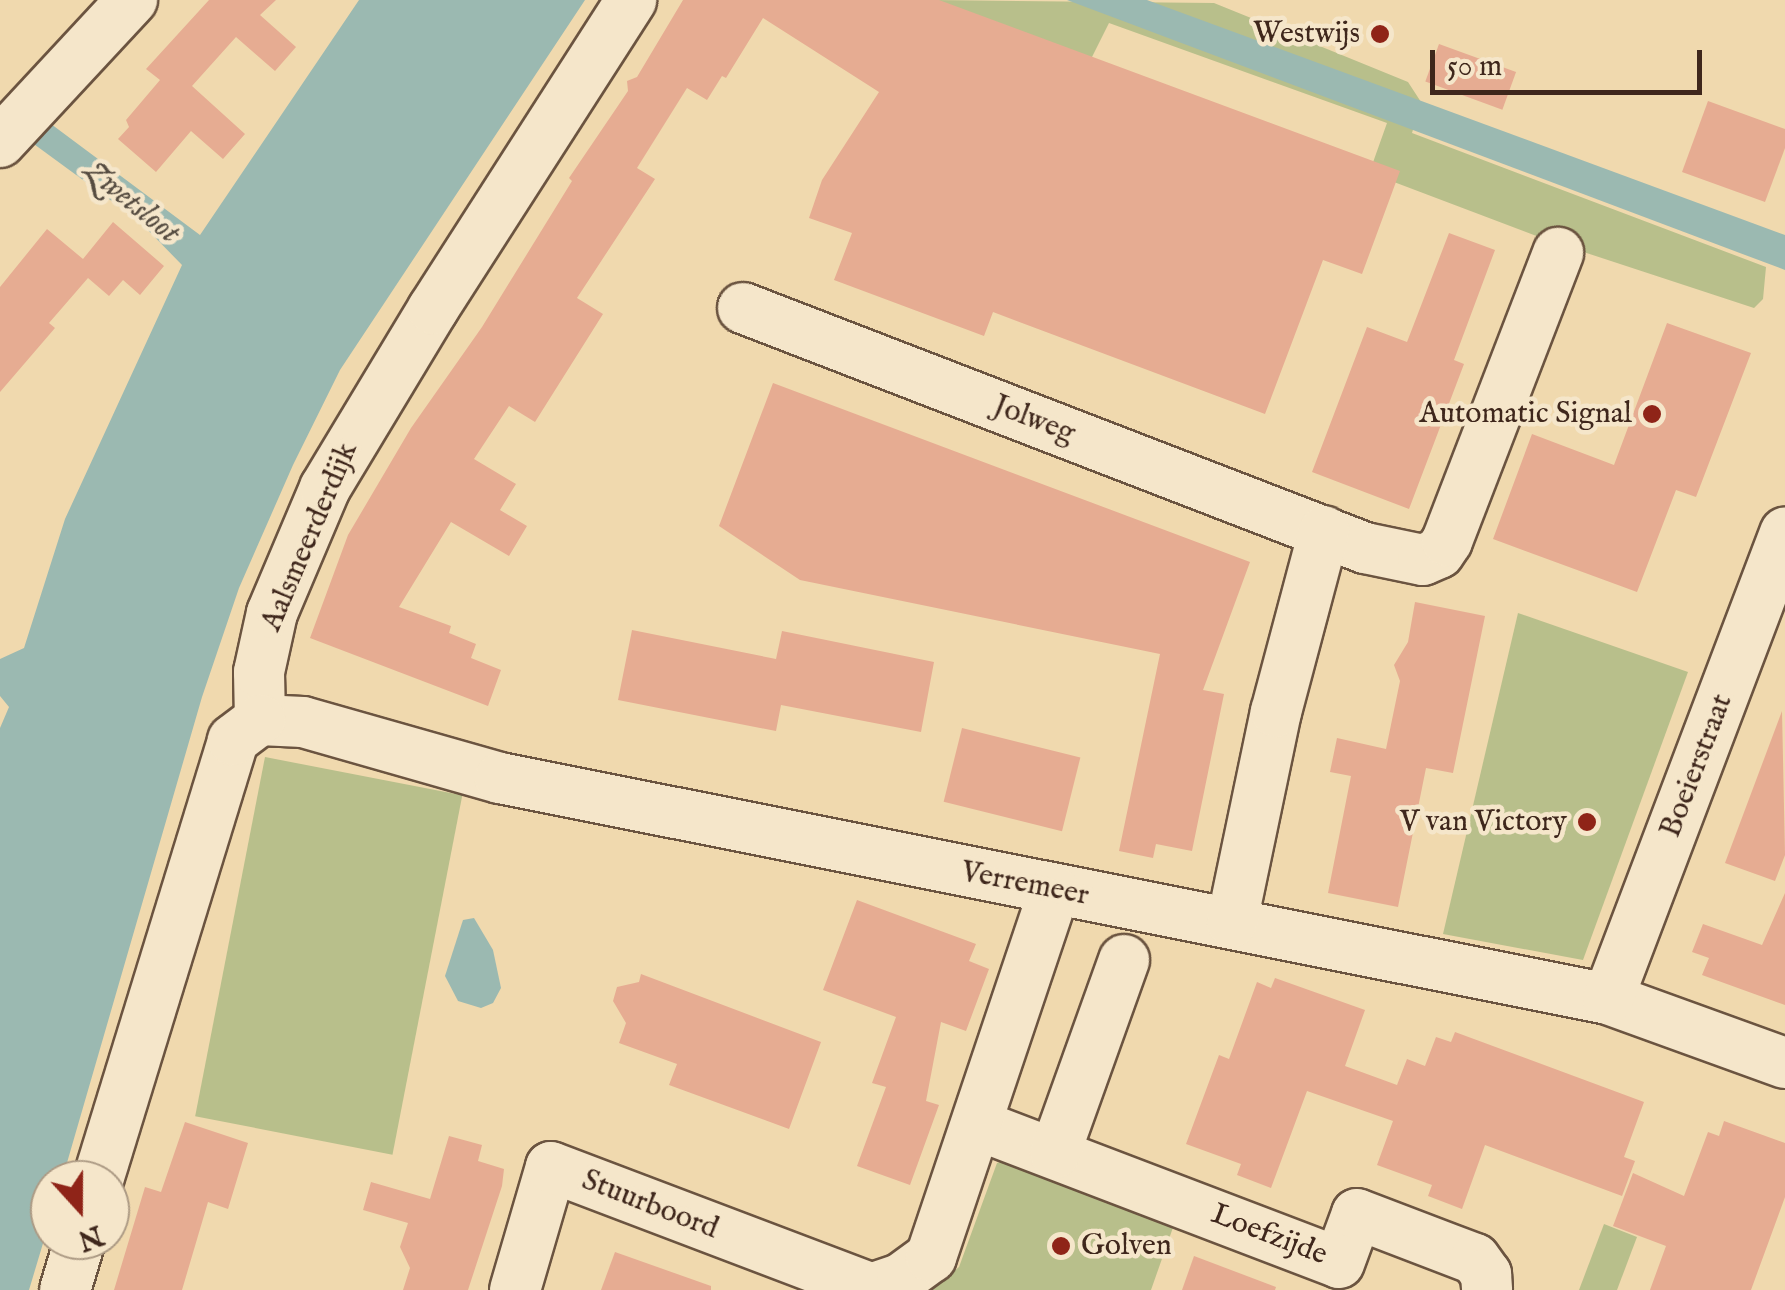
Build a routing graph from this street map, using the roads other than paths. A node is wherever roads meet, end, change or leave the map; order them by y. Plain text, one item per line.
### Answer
1 (132, 0) edge
2 (631, 0) edge
3 (15, 127) edge
4 (1558, 253) dead end
5 (743, 308) dead end
6 (1324, 531) junction
7 (1785, 532) edge
8 (260, 720) junction
9 (1054, 891) junction
10 (1232, 922) junction
11 (1124, 960) dead end
12 (1608, 999) junction
13 (1785, 1063) edge
14 (978, 1125) junction
15 (1055, 1153) junction
16 (104, 1160) edge
17 (74, 1260) edge
18 (868, 1289) edge
19 (65, 1290) edge
20 (514, 1290) edge
21 (1487, 1290) edge

1 - 3 street
2 - 8 street, Aalsmeerderdijk
4 - 6 street, Jolweg
5 - 6 street, Jolweg
6 - 10 street
7 - 12 street, Boeierstraat
8 - 9 street, Verremeer
8 - 16 street
9 - 10 street, Verremeer
9 - 14 street, Stuurboord
10 - 12 street, Verremeer
11 - 15 street
12 - 13 street, Verremeer
14 - 15 street, Loefzijde
14 - 18 street, Stuurboord
15 - 21 street, Loefzijde
17 - 19 street
18 - 20 street, Stuurboord

